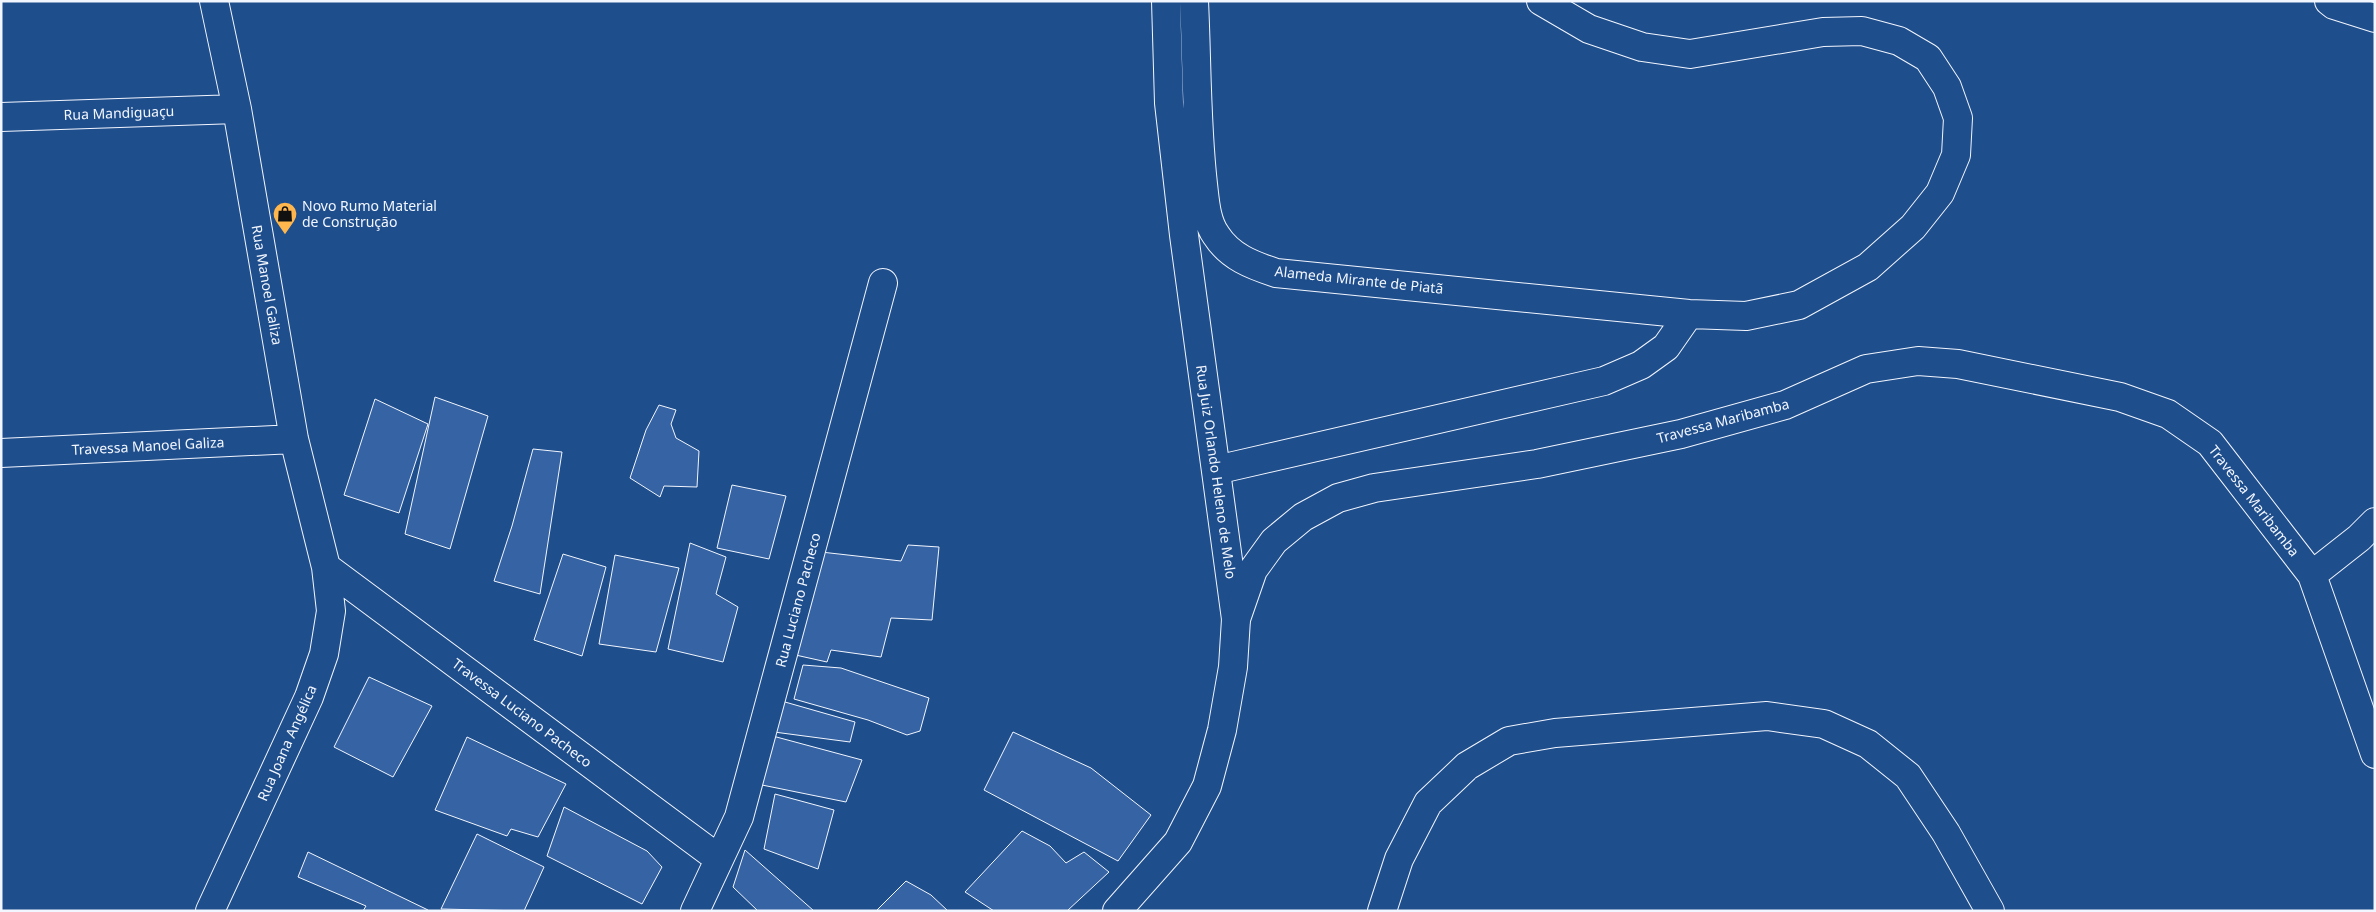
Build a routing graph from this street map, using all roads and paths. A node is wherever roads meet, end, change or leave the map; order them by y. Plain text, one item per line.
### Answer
1 (214, 1) edge
2 (1166, 1) edge
3 (1194, 1) edge
4 (1541, 1) edge
5 (2329, 1) edge
6 (2375, 18) edge
7 (237, 109) junction
8 (1, 117) edge
9 (883, 283) dead end
10 (1689, 314) junction
11 (294, 439) junction
12 (1, 453) edge
13 (1216, 470) junction
14 (2375, 522) edge
15 (326, 567) junction
16 (2312, 575) junction
17 (1236, 619) junction
18 (2375, 754) edge
19 (719, 859) junction
20 (210, 911) edge
21 (695, 911) edge
22 (1117, 911) edge
23 (1382, 911) edge
24 (1990, 911) edge

1 - 7 street, Rua Manoel Galiza
2 - 13 street, Rua Juiz Orlando Heleno de Melo
3 - 10 street, Alameda Mirante de Piatã
4 - 10 street, Alameda Mirante de Piatã
5 - 6 street
7 - 8 street, Rua Mandiguaçu
7 - 11 street, Rua Manoel Galiza
9 - 19 street, Rua Luciano Pacheco
10 - 13 street
11 - 12 street, Travessa Manoel Galiza
11 - 15 street, Rua Manoel Galiza
13 - 17 street, Rua Juiz Orlando Heleno de Melo
14 - 16 street
15 - 19 street, Travessa Luciano Pacheco
15 - 20 street, Rua Joana Angélica
16 - 17 street, Travessa Maribamba
16 - 18 street, Travessa Maribamba
17 - 22 street, Rua Juiz Orlando Heleno de Melo
19 - 21 street, Rua Luciano Pacheco
23 - 24 street

